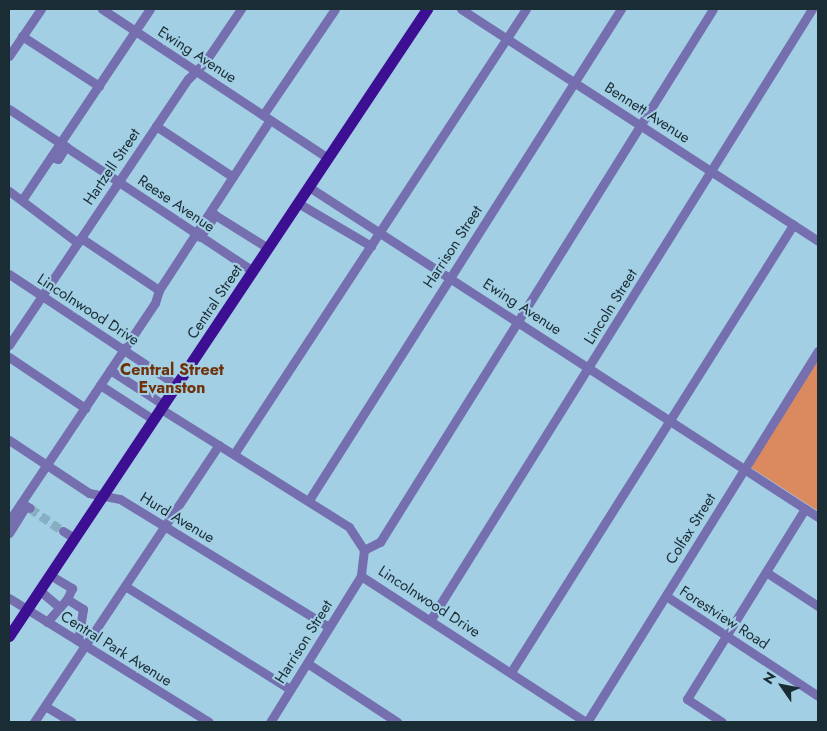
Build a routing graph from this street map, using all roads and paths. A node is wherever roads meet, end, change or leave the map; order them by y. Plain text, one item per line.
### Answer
1 (41, 9) edge
2 (102, 9) edge
3 (150, 9) edge
4 (242, 9) edge
5 (334, 9) edge
6 (427, 9) edge
7 (461, 9) edge
8 (526, 9) edge
9 (621, 9) edge
10 (713, 9) edge
11 (812, 9) edge
12 (135, 31) junction
13 (22, 36) junction
14 (506, 38) junction
15 (9, 56) edge
16 (196, 71) junction
17 (574, 82) junction
18 (98, 86) junction
19 (9, 109) edge
20 (267, 118) junction
21 (641, 125) junction
22 (156, 126) junction
23 (63, 144) junction
24 (328, 158) junction
25 (711, 171) junction
26 (233, 177) junction
27 (118, 182) junction
28 (309, 187) junction
29 (9, 191) edge
30 (22, 200) junction
31 (298, 203) junction
32 (344, 209) junction
33 (333, 224) junction
34 (793, 224) junction
35 (380, 232) junction
36 (198, 235) junction
37 (79, 241) junction
38 (818, 241) edge
39 (371, 246) junction
40 (268, 248) junction
41 (253, 271) junction
42 (9, 274) edge
43 (450, 276) junction
44 (158, 290) junction
45 (42, 296) junction
46 (519, 322) junction
47 (9, 344) edge
48 (124, 350) junction
49 (818, 351) edge
50 (9, 357) edge
51 (589, 367) junction
52 (110, 370) junction
53 (100, 385) junction
54 (177, 385) junction
55 (163, 407) junction
56 (85, 408) junction
57 (668, 419) junction
58 (154, 420) junction
59 (9, 440) edge
60 (220, 445) junction
61 (234, 454) junction
62 (46, 464) junction
63 (745, 469) junction
64 (103, 496) junction
65 (309, 500) junction
66 (30, 508) dead end
67 (805, 509) junction
68 (818, 517) edge
69 (9, 520) edge
70 (165, 526) junction
71 (63, 530) tunnel mouth
72 (9, 533) edge
73 (74, 538) junction
74 (364, 550) junction
75 (766, 572) junction
76 (50, 575) junction
77 (361, 576) junction
78 (125, 586) junction
79 (39, 590) junction
80 (666, 596) junction
81 (9, 598) edge
82 (67, 598) junction
83 (818, 606) edge
84 (59, 607) junction
85 (26, 610) junction
86 (431, 619) junction
87 (47, 622) junction
88 (329, 627) junction
89 (9, 636) edge
90 (726, 636) junction
91 (81, 643) junction
92 (307, 663) junction
93 (510, 672) junction
94 (290, 689) junction
95 (818, 696) edge
96 (45, 706) junction
97 (34, 722) edge
98 (72, 722) edge
99 (209, 722) edge
100 (270, 722) edge
101 (397, 722) edge
102 (587, 722) edge
103 (722, 722) edge

1 - 13 street
2 - 12 street, Ewing Avenue
3 - 12 street
4 - 16 street, Hartzell Street
5 - 20 street
6 - 24 main road, Central Street
7 - 14 street, Bennett Avenue
8 - 14 street
9 - 17 street, Harrison Street
10 - 21 street
11 - 25 street, Lincoln Street
12 - 16 street, Ewing Avenue
12 - 18 street
13 - 15 street
13 - 18 street
14 - 17 street, Bennett Avenue
14 - 35 street
16 - 20 street, Ewing Avenue
16 - 22 street, Hartzell Street
17 - 21 street, Bennett Avenue
17 - 43 street, Harrison Street
18 - 23 street
19 - 23 street, Reese Avenue
20 - 24 street, Ewing Avenue
20 - 26 street
21 - 25 street, Bennett Avenue
21 - 46 street
22 - 26 street
22 - 27 street, Hartzell Street
23 - 27 street, Reese Avenue
23 - 30 street
24 - 28 main road, Central Street
25 - 34 street, Bennett Avenue
25 - 51 street, Lincoln Street
26 - 36 street
27 - 36 street, Reese Avenue
27 - 37 street, Hartzell Street
28 - 31 main road, Central Street
28 - 32 street, Ewing Avenue
29 - 30 street
30 - 37 street
31 - 33 street
31 - 40 main road, Central Street
32 - 33 street
32 - 35 street, Ewing Avenue
33 - 39 street
34 - 38 street, Bennett Avenue
34 - 57 street
35 - 39 street
35 - 43 street, Ewing Avenue
36 - 40 street
36 - 41 street, Reese Avenue
36 - 44 street
37 - 44 street
37 - 45 street, Hartzell Street
39 - 61 street
40 - 41 main road, Central Street
41 - 54 main road, Central Street
42 - 45 street, Lincolnwood Drive
43 - 46 street, Ewing Avenue
43 - 65 street, Harrison Street
44 - 48 street
45 - 47 street, Hartzell Street
45 - 48 street, Lincolnwood Drive
46 - 51 street, Ewing Avenue
46 - 74 street
48 - 52 street
48 - 54 street, Lincolnwood Drive
49 - 63 street, Colfax Street
50 - 56 street
51 - 57 street, Ewing Avenue
51 - 86 street, Lincoln Street
52 - 53 street
52 - 55 street
53 - 56 street
53 - 58 street
54 - 55 main road, Central Street
55 - 58 main road, Central Street
55 - 60 street
56 - 62 street
57 - 63 street, Ewing Avenue
57 - 93 street
58 - 64 main road, Central Street
59 - 62 street, Hurd Avenue
60 - 61 street
60 - 70 street
61 - 65 street
62 - 64 street, Hurd Avenue
62 - 69 street
63 - 67 street, Ewing Avenue
63 - 80 street, Colfax Street
64 - 70 street, Hurd Avenue
64 - 73 main road, Central Street
65 - 74 street
66 - 72 street
67 - 68 street, Ewing Avenue
67 - 75 street
70 - 78 street
70 - 88 street, Hurd Avenue
71 - 73 street
73 - 76 main road, Central Street
74 - 77 street, Lincolnwood Drive
75 - 83 street
75 - 90 street
76 - 79 main road, Central Street
76 - 82 street
77 - 86 street, Lincolnwood Drive
77 - 88 street, Harrison Street
78 - 91 street
78 - 94 street
79 - 84 street
79 - 85 main road, Central Street
80 - 90 street, Forestview Road
80 - 102 street, Colfax Street
81 - 85 street, Central Park Avenue
82 - 84 street
82 - 91 street
84 - 87 street
85 - 87 street, Central Park Avenue
85 - 89 main road, Central Street
86 - 93 street, Lincolnwood Drive
87 - 91 street, Central Park Avenue
88 - 92 street, Harrison Street
90 - 95 street, Forestview Road
90 - 103 street
91 - 96 street
91 - 99 street, Central Park Avenue
92 - 94 street, Harrison Street
92 - 101 street
93 - 102 street, Lincolnwood Drive
94 - 100 street, Harrison Street
96 - 97 street
96 - 98 street

